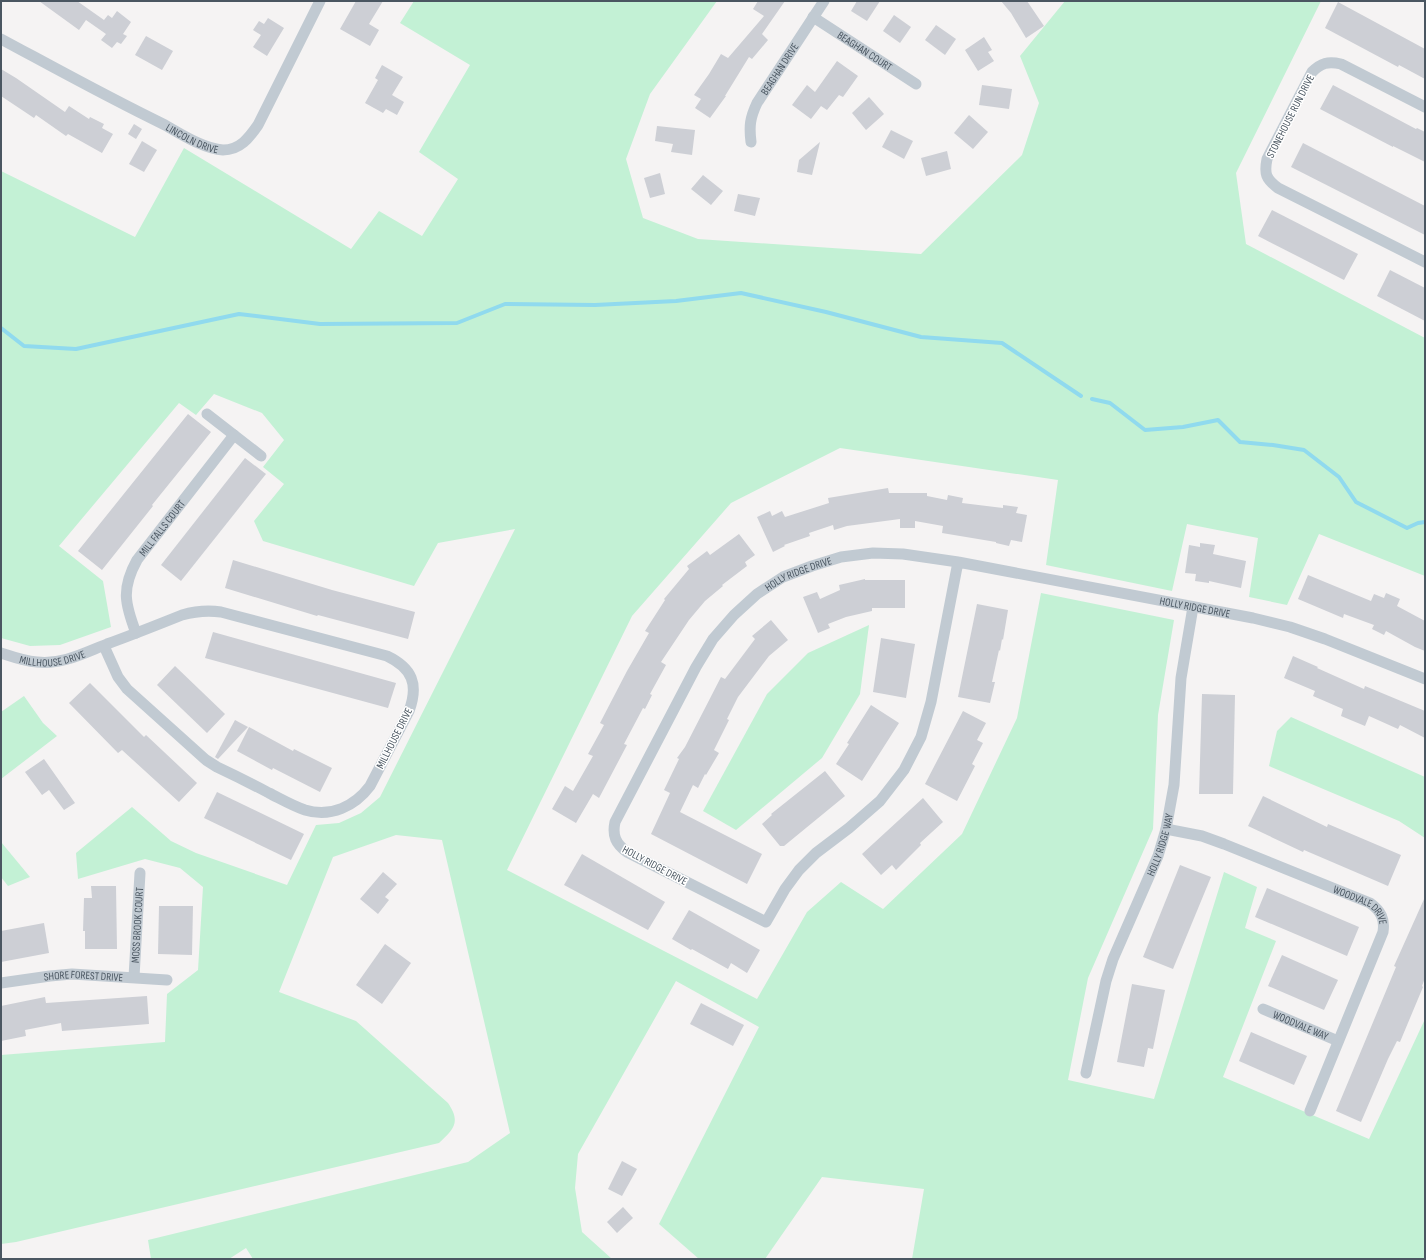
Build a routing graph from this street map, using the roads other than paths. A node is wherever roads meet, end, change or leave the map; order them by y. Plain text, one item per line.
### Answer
1 (320, 1) edge
2 (824, 1) edge
3 (813, 17) junction
4 (1, 39) edge
5 (916, 84) dead end
6 (1425, 107) edge
7 (751, 142) dead end
8 (1425, 262) edge
9 (207, 414) dead end
10 (234, 435) junction
11 (261, 456) dead end
12 (958, 562) junction
13 (1193, 607) junction
14 (136, 633) junction
15 (104, 646) junction
16 (1, 653) edge
17 (1425, 679) edge
18 (1166, 829) junction
19 (140, 873) dead end
20 (134, 977) junction
21 (167, 980) dead end
22 (1, 983) edge
23 (1263, 1009) dead end
24 (1338, 1041) junction
25 (1086, 1073) dead end
26 (1310, 1111) dead end

1 - 4 street, LINCOLN DRIVE
2 - 3 street, BEAGHAN DRIVE
3 - 5 street, BEAGHAN COURT
3 - 7 street, BEAGHAN DRIVE
6 - 8 street, STONEHOUSE RUN DRIVE
9 - 10 street
10 - 11 street
10 - 14 street, MILL FALLS COURT
12 - 12 street, HOLLY RIDGE DRIVE
12 - 13 street, HOLLY RIDGE DRIVE
13 - 17 street, HOLLY RIDGE DRIVE
13 - 18 street, HOLLY RIDGE WAY
14 - 15 street, MILLHOUSE DRIVE
14 - 15 street, MILLHOUSE DRIVE
15 - 16 street, MILLHOUSE DRIVE
18 - 24 street, WOODVALE DRIVE
18 - 25 street, HOLLY RIDGE WAY
19 - 20 street, MOSS BROOK COURT
20 - 21 street, SHORE FOREST DRIVE
20 - 22 street, SHORE FOREST DRIVE
23 - 24 street, WOODVALE WAY
24 - 26 street, WOODVALE DRIVE

